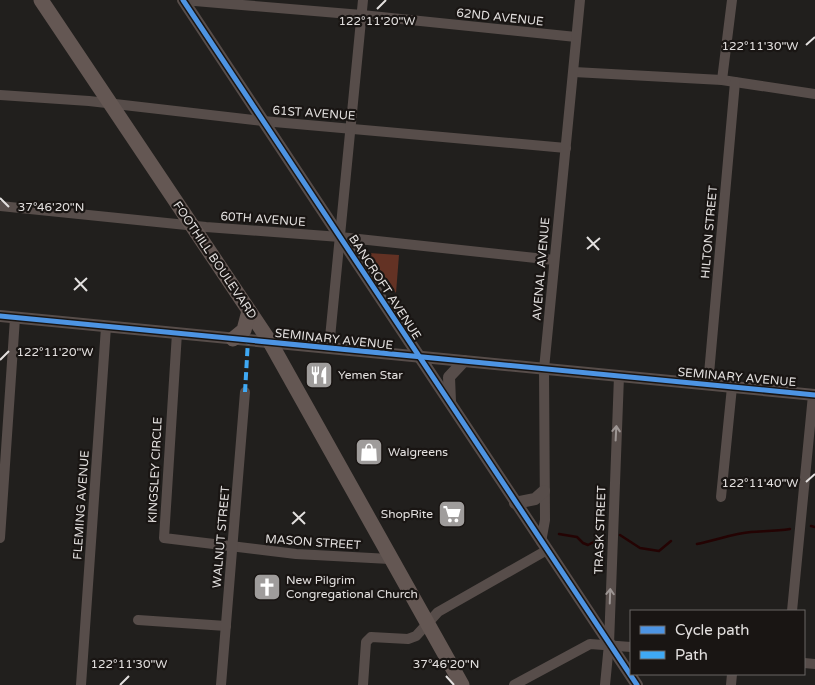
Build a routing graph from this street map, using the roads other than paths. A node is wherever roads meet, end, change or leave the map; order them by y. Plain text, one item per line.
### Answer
1 (41, 0) edge
2 (183, 0) edge
3 (364, 0) edge
4 (580, 0) edge
5 (732, 0) edge
6 (362, 15) junction
7 (576, 37) junction
8 (574, 72) junction
9 (722, 80) junction
10 (735, 82) junction
11 (815, 94) edge
12 (0, 95) edge
13 (111, 104) junction
14 (264, 122) junction
15 (352, 128) junction
16 (566, 148) junction
17 (0, 206) edge
18 (192, 226) junction
19 (340, 237) junction
20 (554, 260) junction
21 (249, 311) junction
22 (0, 316) edge
23 (15, 318) junction
24 (106, 327) junction
25 (177, 334) junction
26 (233, 339) junction
27 (270, 342) junction
28 (329, 348) junction
29 (419, 357) junction
30 (464, 361) junction
31 (544, 369) junction
32 (619, 376) junction
33 (708, 384) junction
34 (732, 387) junction
35 (245, 392) dead end
36 (814, 395) edge
37 (451, 406) junction
38 (544, 491) junction
39 (721, 498) dead end
40 (515, 503) junction
41 (0, 538) edge
42 (544, 546) junction
43 (233, 547) junction
44 (390, 559) junction
45 (792, 610) edge
46 (138, 620) dead end
47 (427, 623) junction
48 (226, 626) junction
49 (609, 644) junction
50 (630, 647) edge
51 (630, 675) edge
52 (81, 685) edge
53 (221, 685) edge
54 (363, 685) edge
55 (462, 685) edge
56 (514, 685) edge
57 (605, 685) edge

1 - 13 main road, FOOTHILL BOULEVARD
2 - 6 street, 62ND AVENUE
2 - 14 street, BANCROFT AVENUE
3 - 6 street
4 - 7 street, AVENAL AVENUE
5 - 9 street
6 - 7 street, 62ND AVENUE
6 - 15 street
7 - 8 street, AVENAL AVENUE
8 - 9 street
8 - 16 street, AVENAL AVENUE
9 - 10 street
10 - 11 street
10 - 33 street, HILTON STREET
12 - 13 street, 61ST AVENUE
13 - 14 street, 61ST AVENUE
13 - 18 main road, FOOTHILL BOULEVARD
14 - 15 street, 61ST AVENUE
14 - 19 street, BANCROFT AVENUE
15 - 16 street, 61ST AVENUE
15 - 19 street
16 - 20 street, AVENAL AVENUE
17 - 18 street, 60TH AVENUE
18 - 19 street, 60TH AVENUE
18 - 21 main road, FOOTHILL BOULEVARD
19 - 20 street, 60TH AVENUE
19 - 28 street
19 - 29 street, BANCROFT AVENUE
20 - 31 street, AVENAL AVENUE
21 - 26 main road
21 - 27 main road, FOOTHILL BOULEVARD
22 - 23 street, SEMINARY AVENUE
23 - 24 street, SEMINARY AVENUE
23 - 41 street
24 - 25 street, SEMINARY AVENUE
24 - 52 street, FLEMING AVENUE
25 - 26 street, SEMINARY AVENUE
25 - 43 street, KINGSLEY CIRCLE
26 - 27 street, SEMINARY AVENUE
27 - 28 street, SEMINARY AVENUE
27 - 44 main road, FOOTHILL BOULEVARD
28 - 29 street, SEMINARY AVENUE
29 - 30 street, SEMINARY AVENUE
29 - 37 street, BANCROFT AVENUE
30 - 31 street, SEMINARY AVENUE
30 - 37 street
31 - 32 street, SEMINARY AVENUE
31 - 38 street, AVENAL AVENUE
32 - 33 street, SEMINARY AVENUE
49 -> 32 street, TRASK STREET
33 - 34 street, SEMINARY AVENUE
34 - 36 street, SEMINARY AVENUE
34 - 39 street
35 - 43 street, WALNUT STREET
36 - 45 street
37 - 40 street, BANCROFT AVENUE
38 - 40 street
38 - 42 street, AVENAL AVENUE
40 - 42 street, BANCROFT AVENUE
42 - 47 street
42 - 49 street, BANCROFT AVENUE
43 - 44 street, MASON STREET
43 - 48 street, WALNUT STREET
44 - 47 main road, FOOTHILL BOULEVARD
46 - 48 street
47 - 54 street
47 - 55 main road, FOOTHILL BOULEVARD
48 - 53 street, WALNUT STREET
49 - 50 street
49 - 51 street, BANCROFT AVENUE
49 - 56 street
49 - 57 street, TRASK STREET

